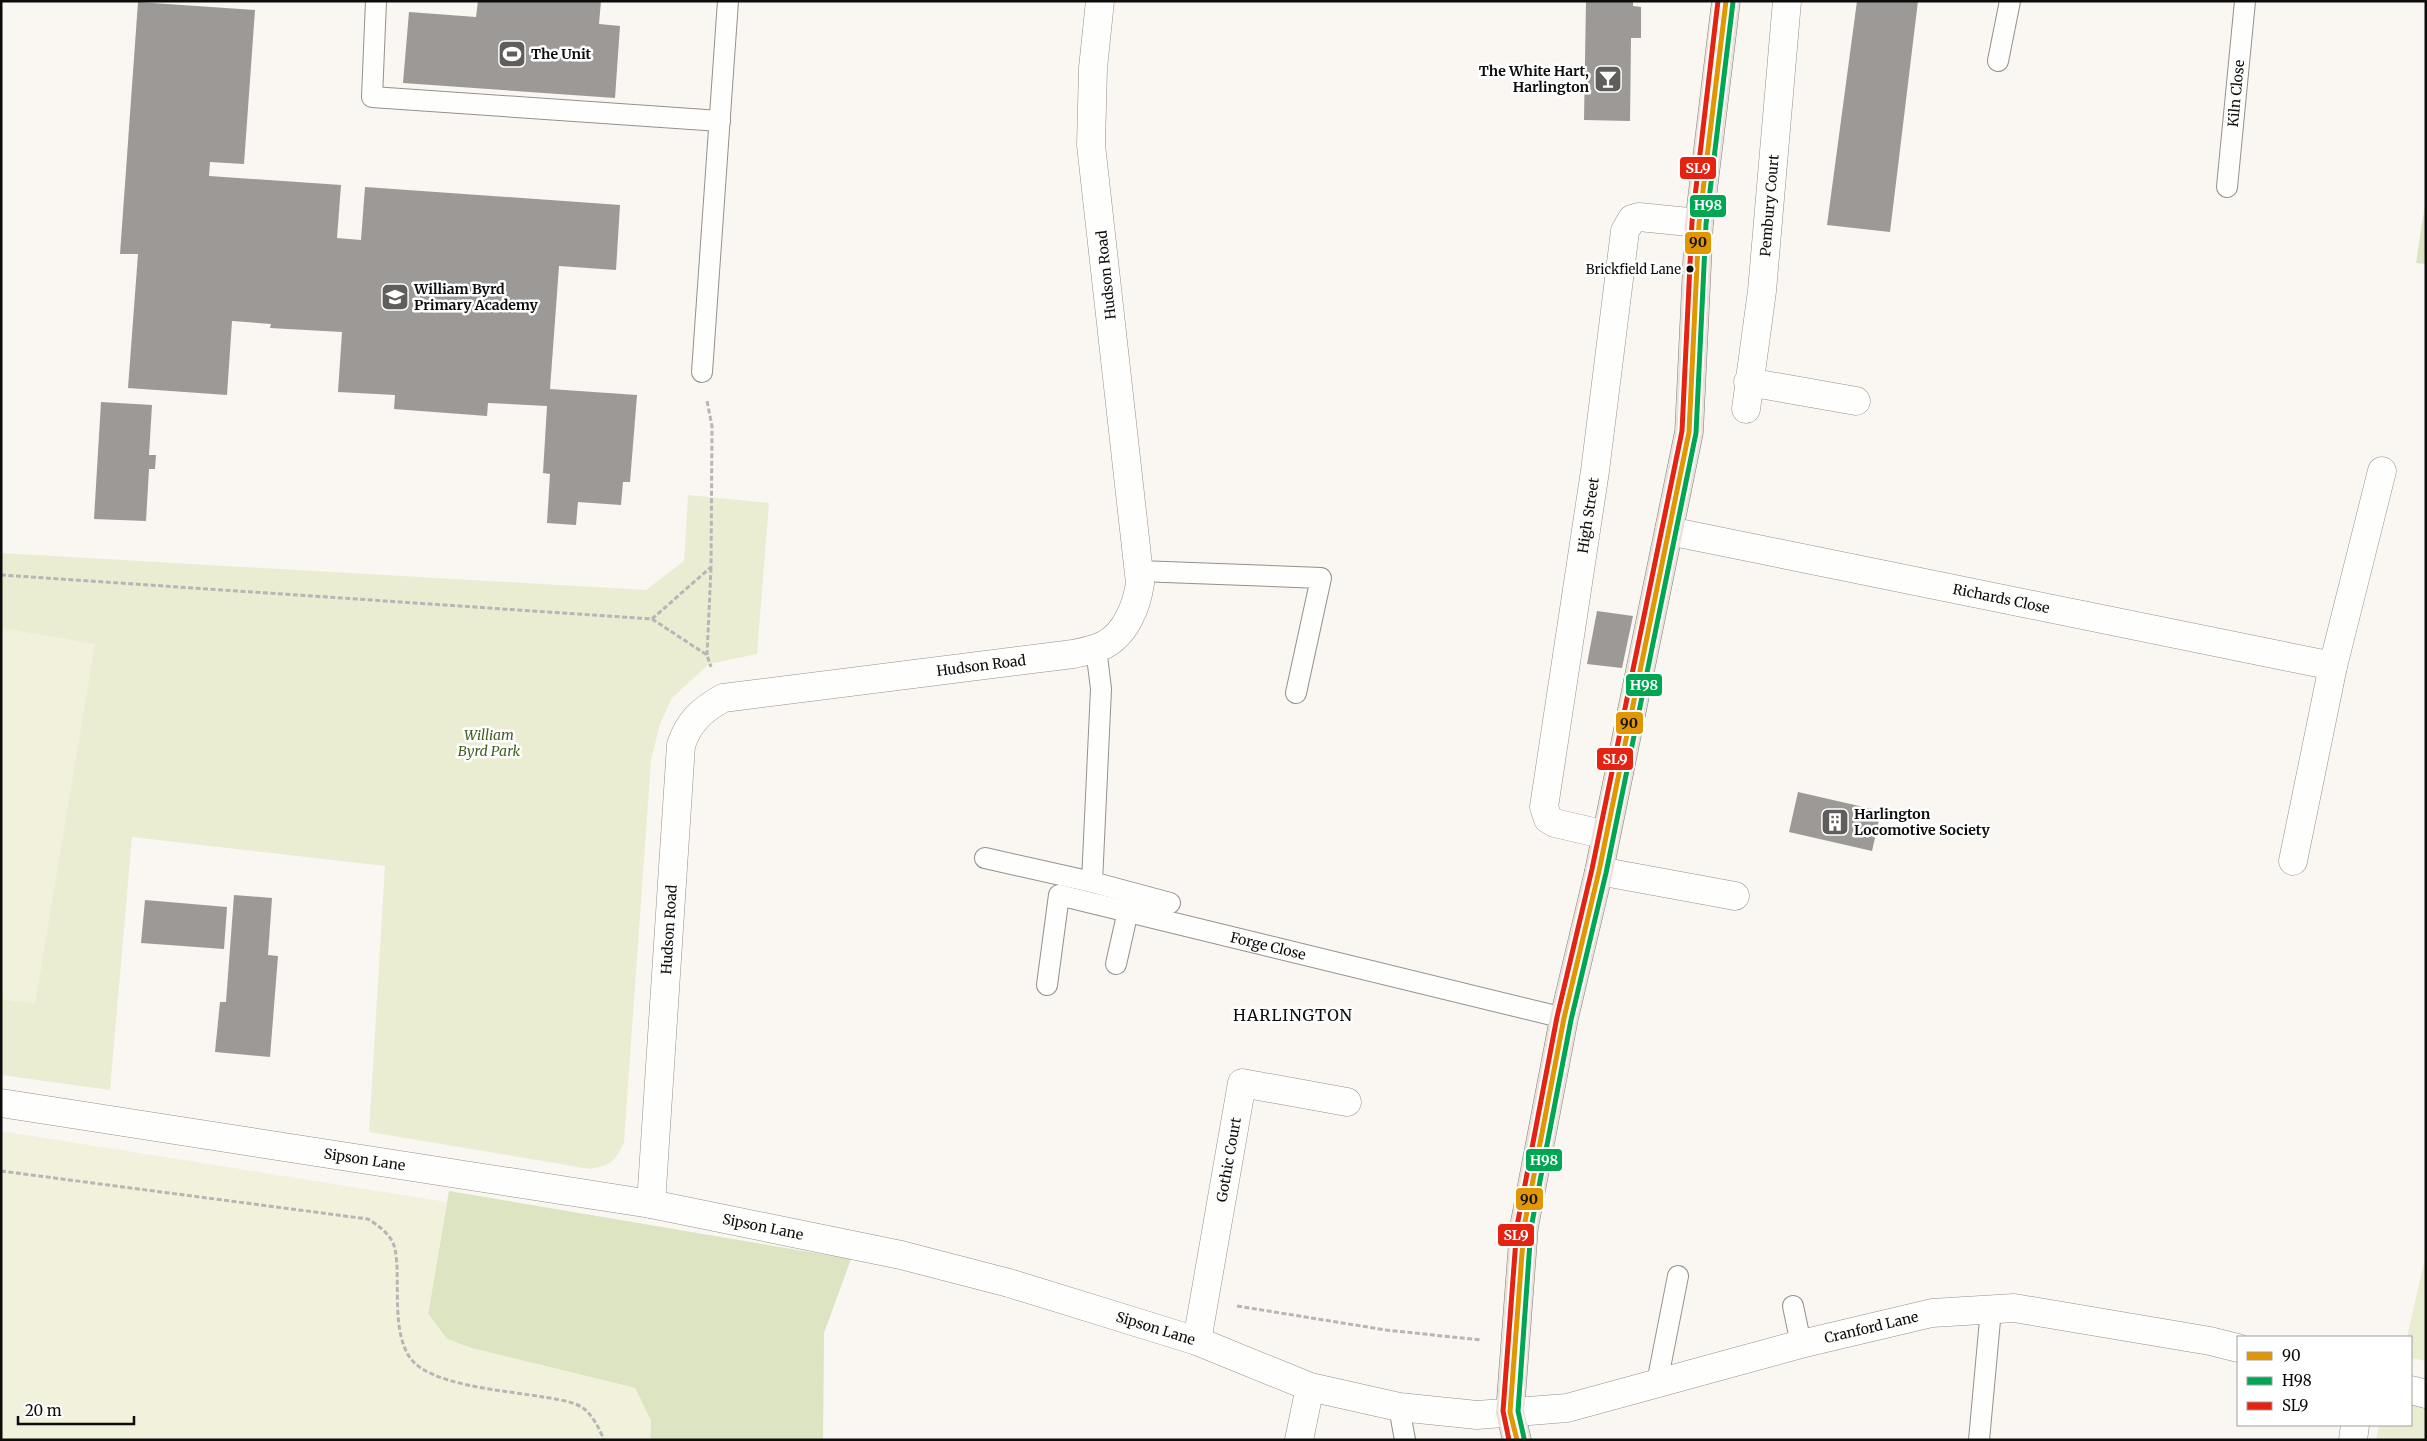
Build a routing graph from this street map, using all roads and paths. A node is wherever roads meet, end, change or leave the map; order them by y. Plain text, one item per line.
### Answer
1 (376, 1) edge
2 (728, 1) edge
3 (1100, 1) edge
4 (1726, 1) edge
5 (1787, 1) edge
6 (2010, 1) edge
7 (2245, 1) edge
8 (1998, 61) dead end
9 (720, 121) junction
10 (2227, 187) dead end
11 (1699, 223) junction
12 (702, 372) joint
13 (1748, 382) junction
14 (1856, 401) dead end
15 (1746, 409) dead end
16 (2382, 471) dead end
17 (1669, 531) junction
18 (711, 568) junction
19 (1139, 571) junction
20 (1, 576) edge
21 (652, 619) junction
22 (1096, 648) junction
23 (707, 655) junction
24 (2333, 666) junction
25 (1296, 693) dead end
26 (723, 698) junction
27 (1606, 835) junction
28 (986, 858) dead end
29 (2293, 861) dead end
30 (1599, 871) junction
31 (1092, 882) junction
32 (1736, 896) dead end
33 (1170, 903) dead end
34 (1128, 911) junction
35 (1116, 964) dead end
36 (1047, 985) dead end
37 (1564, 1018) junction
38 (1347, 1102) dead end
39 (1, 1103) edge
40 (1, 1171) edge
41 (651, 1204) junction
42 (1678, 1276) dead end
43 (1204, 1301) junction
44 (1794, 1306) dead end
45 (1991, 1309) junction
46 (1198, 1341) junction
47 (1513, 1344) junction
48 (1802, 1344) junction
49 (2237, 1348) edge
50 (1657, 1383) junction
51 (1310, 1387) junction
52 (2412, 1390) edge
53 (2426, 1394) edge
54 (1399, 1407) junction
55 (1510, 1412) junction
56 (2355, 1426) edge
57 (604, 1440) edge
58 (1298, 1440) edge
59 (1405, 1440) edge
60 (1517, 1440) edge
61 (1979, 1440) edge
62 (2353, 1440) edge

1 - 9 lane
2 - 9 lane
3 - 19 street, Hudson Road
4 - 11 main road
5 - 13 street, Pembury Court
6 - 8 lane
7 - 10 lane, Kiln Close
9 - 12 lane
11 - 17 main road
11 - 27 street, High Street
12 - 18 path
13 - 14 street
13 - 15 street, Pembury Court
16 - 24 street
17 - 24 street, Richards Close
17 - 27 main road
18 - 21 path
18 - 23 path
19 - 22 street, Hudson Road
19 - 25 lane
20 - 21 path
21 - 23 path
22 - 26 street, Hudson Road
22 - 31 lane
23 - 26 path
24 - 29 street
26 - 41 street, Hudson Road
27 - 30 main road
28 - 31 lane
30 - 32 street
30 - 37 main road
31 - 33 lane
34 - 35 lane
34 - 36 lane, Forge Close
34 - 37 lane, Forge Close
37 - 47 main road
38 - 43 street, Gothic Court
39 - 41 street, Sipson Lane
40 - 57 path
41 - 46 street, Sipson Lane
42 - 50 lane
43 - 46 street, Gothic Court
43 - 47 path
44 - 48 lane
45 - 48 street, Cranford Lane
45 - 49 street, Cranford Lane
45 - 61 lane
46 - 51 street, Sipson Lane
47 - 55 main road
48 - 50 street, Cranford Lane
50 - 55 street, Cranford Lane
51 - 54 street, Sipson Lane
51 - 58 street
52 - 53 street
54 - 55 street, Sipson Lane
54 - 59 lane
55 - 60 main road
56 - 62 street

